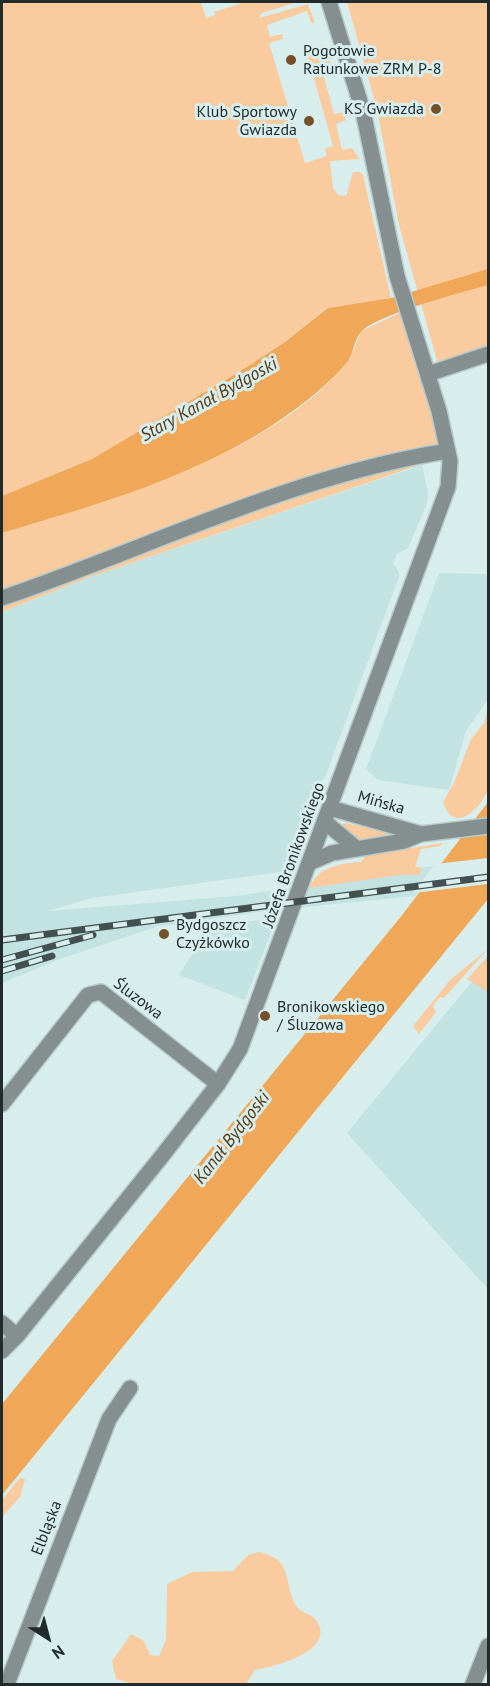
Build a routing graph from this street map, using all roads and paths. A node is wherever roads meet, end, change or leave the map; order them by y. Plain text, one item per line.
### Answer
1 (328, 2) edge
2 (489, 354) edge
3 (428, 374) junction
4 (448, 451) junction
5 (2, 598) edge
6 (328, 815) junction
7 (489, 825) edge
8 (428, 833) junction
9 (356, 848) junction
10 (309, 863) junction
11 (218, 1084) junction
12 (2, 1104) edge
13 (2, 1323) edge
14 (17, 1336) junction
15 (2, 1351) edge
16 (130, 1388) dead end
17 (489, 1646) edge
18 (7, 1684) edge
19 (473, 1684) edge

1 - 3 street, Józefa Bronikowskiego
2 - 3 street
3 - 4 street, Józefa Bronikowskiego
4 - 5 street
4 - 6 street, Józefa Bronikowskiego
6 - 8 street, Mińska
6 - 9 street
6 - 10 street, Józefa Bronikowskiego
7 - 8 street, Mińska
8 - 9 street, Mińska
9 - 10 street, Mińska
10 - 11 street, Józefa Bronikowskiego
11 - 12 street, Śluzowa
11 - 14 street, Józefa Bronikowskiego
13 - 14 street
14 - 15 street, Józefa Bronikowskiego
16 - 18 street, Elbląska
17 - 19 street

